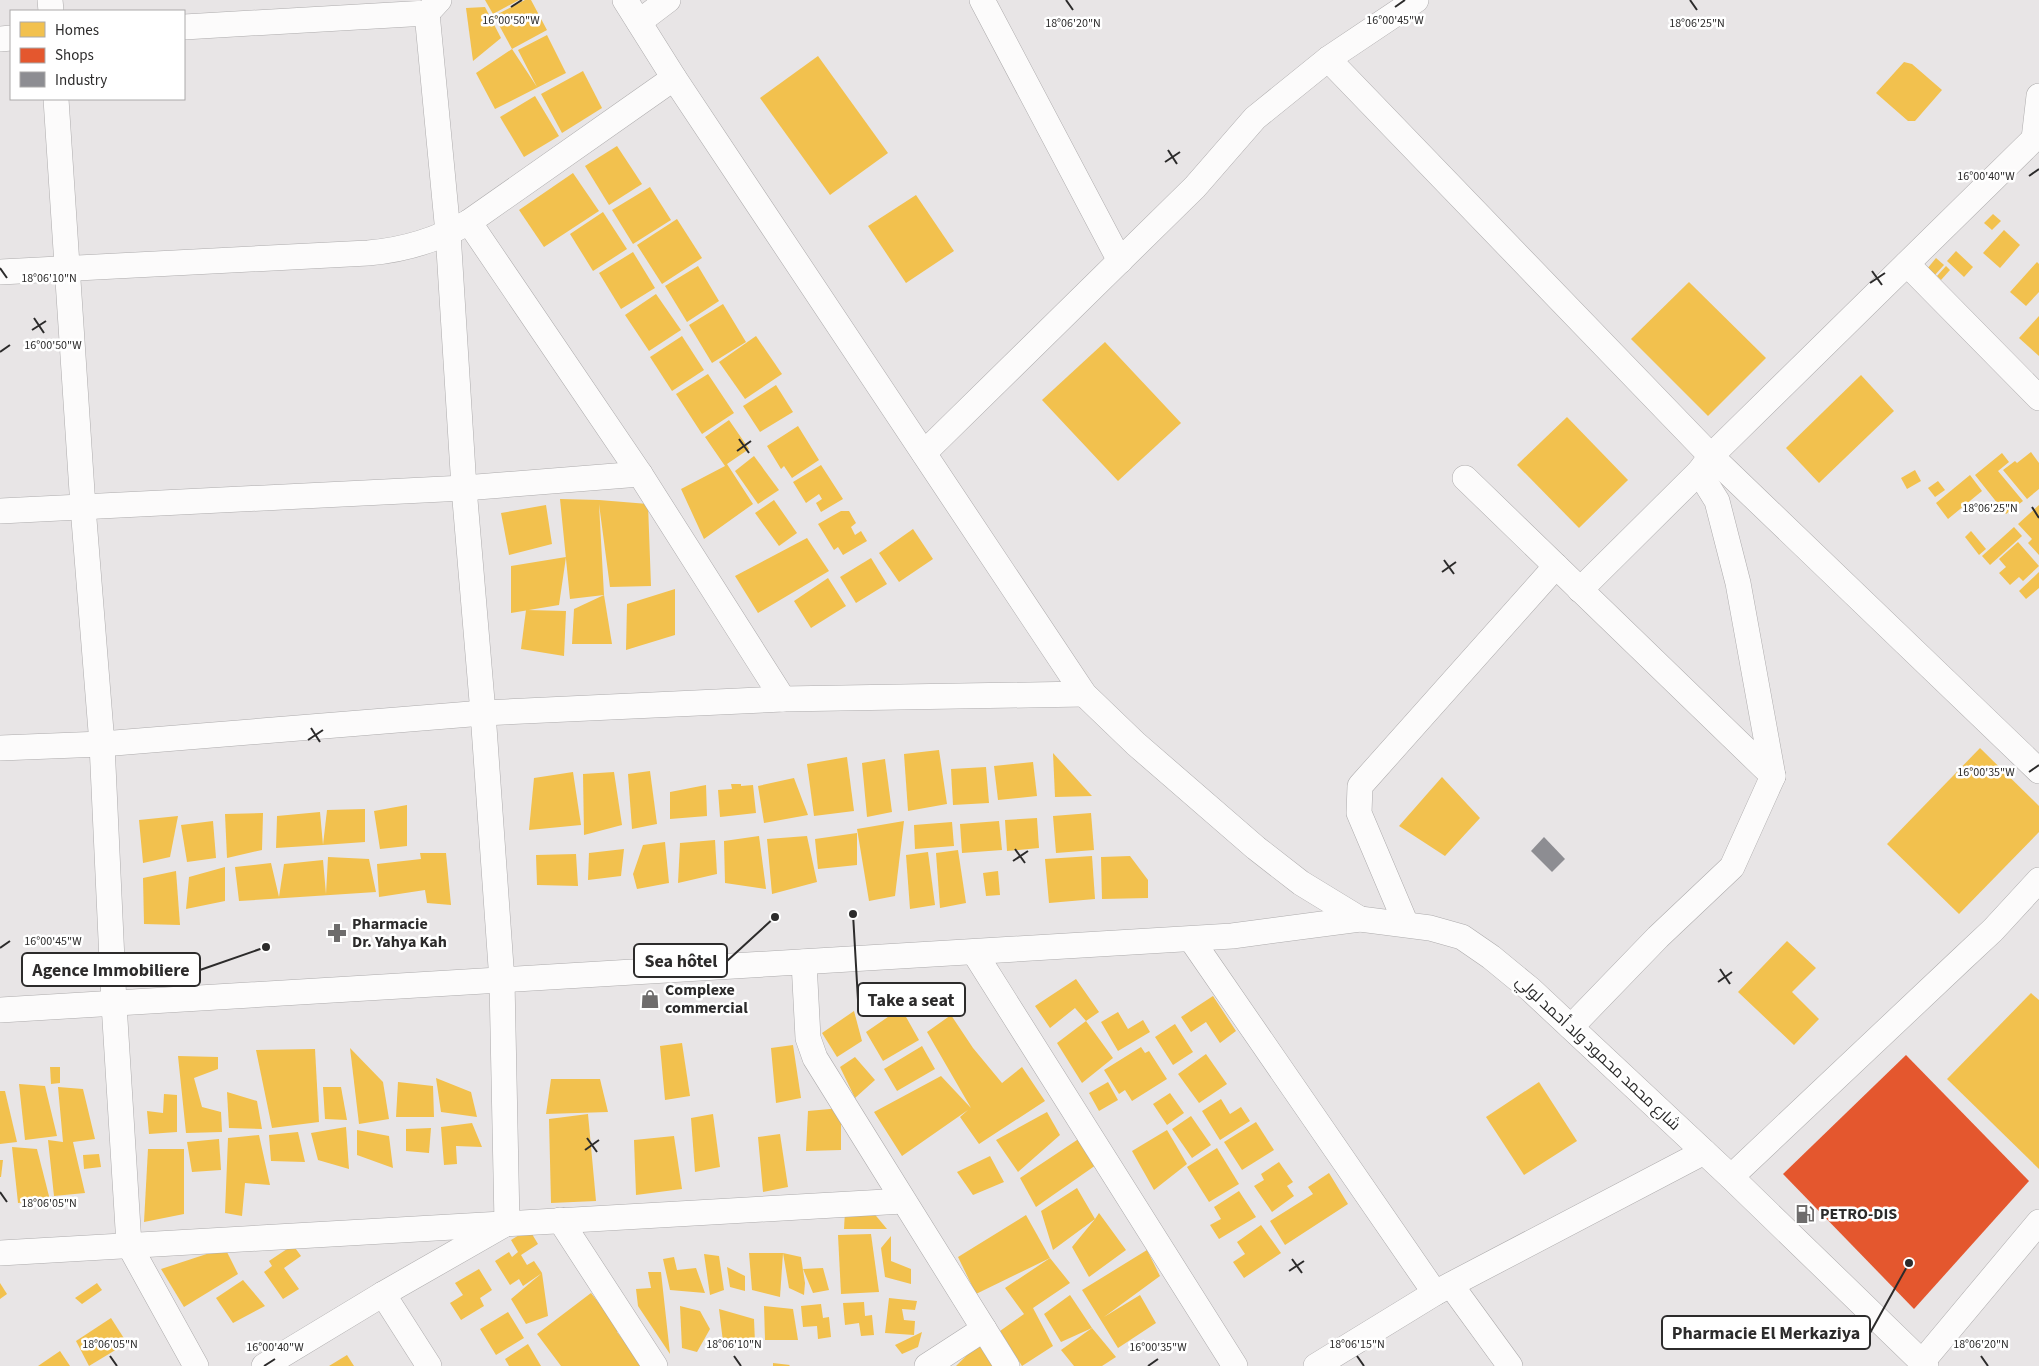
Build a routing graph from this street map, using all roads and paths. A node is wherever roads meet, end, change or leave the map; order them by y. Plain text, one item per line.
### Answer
1 (625, 0) edge
2 (668, 0) edge
3 (982, 0) edge
4 (1416, 0) edge
5 (433, 7) edge
6 (639, 22) junction
7 (185, 28) edge
8 (1328, 58) junction
9 (674, 78) junction
10 (2039, 96) edge
11 (56, 100) edge
12 (2036, 137) edge
13 (458, 228) junction
14 (1120, 261) junction
15 (1906, 264) junction
16 (67, 268) junction
17 (0, 272) edge
18 (2039, 398) edge
19 (924, 454) junction
20 (1705, 464) junction
21 (640, 474) junction
22 (1465, 478) dead end
23 (464, 488) junction
24 (83, 507) junction
25 (0, 512) edge
26 (1556, 566) junction
27 (1580, 590) junction
28 (1084, 694) junction
29 (783, 699) junction
30 (483, 714) junction
31 (102, 744) junction
32 (0, 748) edge
33 (2039, 771) edge
34 (1773, 776) junction
35 (2039, 880) edge
36 (1360, 919) junction
37 (1406, 924) junction
38 (1191, 939) junction
39 (974, 952) junction
40 (804, 962) junction
41 (502, 980) junction
42 (114, 1004) junction
43 (0, 1010) edge
44 (1570, 1027) junction
45 (1704, 1152) junction
46 (1731, 1177) junction
47 (903, 1201) junction
48 (560, 1220) junction
49 (2039, 1222) edge
50 (507, 1223) junction
51 (129, 1245) junction
52 (0, 1253) edge
53 (1443, 1289) junction
54 (383, 1294) junction
55 (984, 1329) junction
56 (1924, 1364) edge
57 (196, 1366) edge
58 (264, 1366) edge
59 (428, 1366) edge
60 (655, 1366) edge
61 (927, 1366) edge
62 (1007, 1366) edge
63 (1235, 1366) edge
64 (1316, 1366) edge
65 (1510, 1366) edge

1 - 6 street
2 - 6 street
3 - 14 street
4 - 8 street
5 - 7 street
5 - 13 street
6 - 9 street
8 - 14 street
8 - 20 street
9 - 13 street
9 - 19 street
10 - 12 street
11 - 16 street
12 - 15 street
13 - 16 street
13 - 21 street
13 - 23 street
14 - 19 street
15 - 18 street
15 - 20 street
16 - 17 street
16 - 24 street
19 - 28 street
20 - 27 street
20 - 33 street
20 - 34 street
21 - 23 street
21 - 29 street
22 - 26 street
23 - 24 street
23 - 30 street
24 - 25 street
24 - 31 street
26 - 27 street
26 - 37 street
27 - 34 street
28 - 29 street
28 - 36 street
29 - 30 street
30 - 31 street
30 - 41 street
31 - 32 street
31 - 42 street
34 - 44 street
35 - 46 street
36 - 37 street, شارع محمد محمود ولد أحمد لولي
36 - 38 street, شارع محمد محمود ولد أحمد لولي
37 - 44 street, شارع محمد محمود ولد أحمد لولي
38 - 39 street, شارع محمد محمود ولد أحمد لولي
38 - 53 street
39 - 40 street, شارع محمد محمود ولد أحمد لولي
39 - 63 street
40 - 41 street, شارع محمد محمود ولد أحمد لولي
40 - 47 street
41 - 42 street, شارع محمد محمود ولد أحمد لولي
41 - 50 street
42 - 43 street, شارع محمد محمود ولد أحمد لولي
42 - 51 street
44 - 45 street, شارع محمد محمود ولد أحمد لولي
45 - 46 street, شارع محمد محمود ولد أحمد لولي
45 - 53 street
46 - 56 street, شارع محمد محمود ولد أحمد لولي
47 - 48 street
47 - 55 street
48 - 50 street
48 - 60 street
49 - 56 street
50 - 51 street
50 - 54 street
51 - 52 street
51 - 57 street
53 - 64 street
53 - 65 street
54 - 58 street
54 - 59 street
55 - 61 street
55 - 62 street

